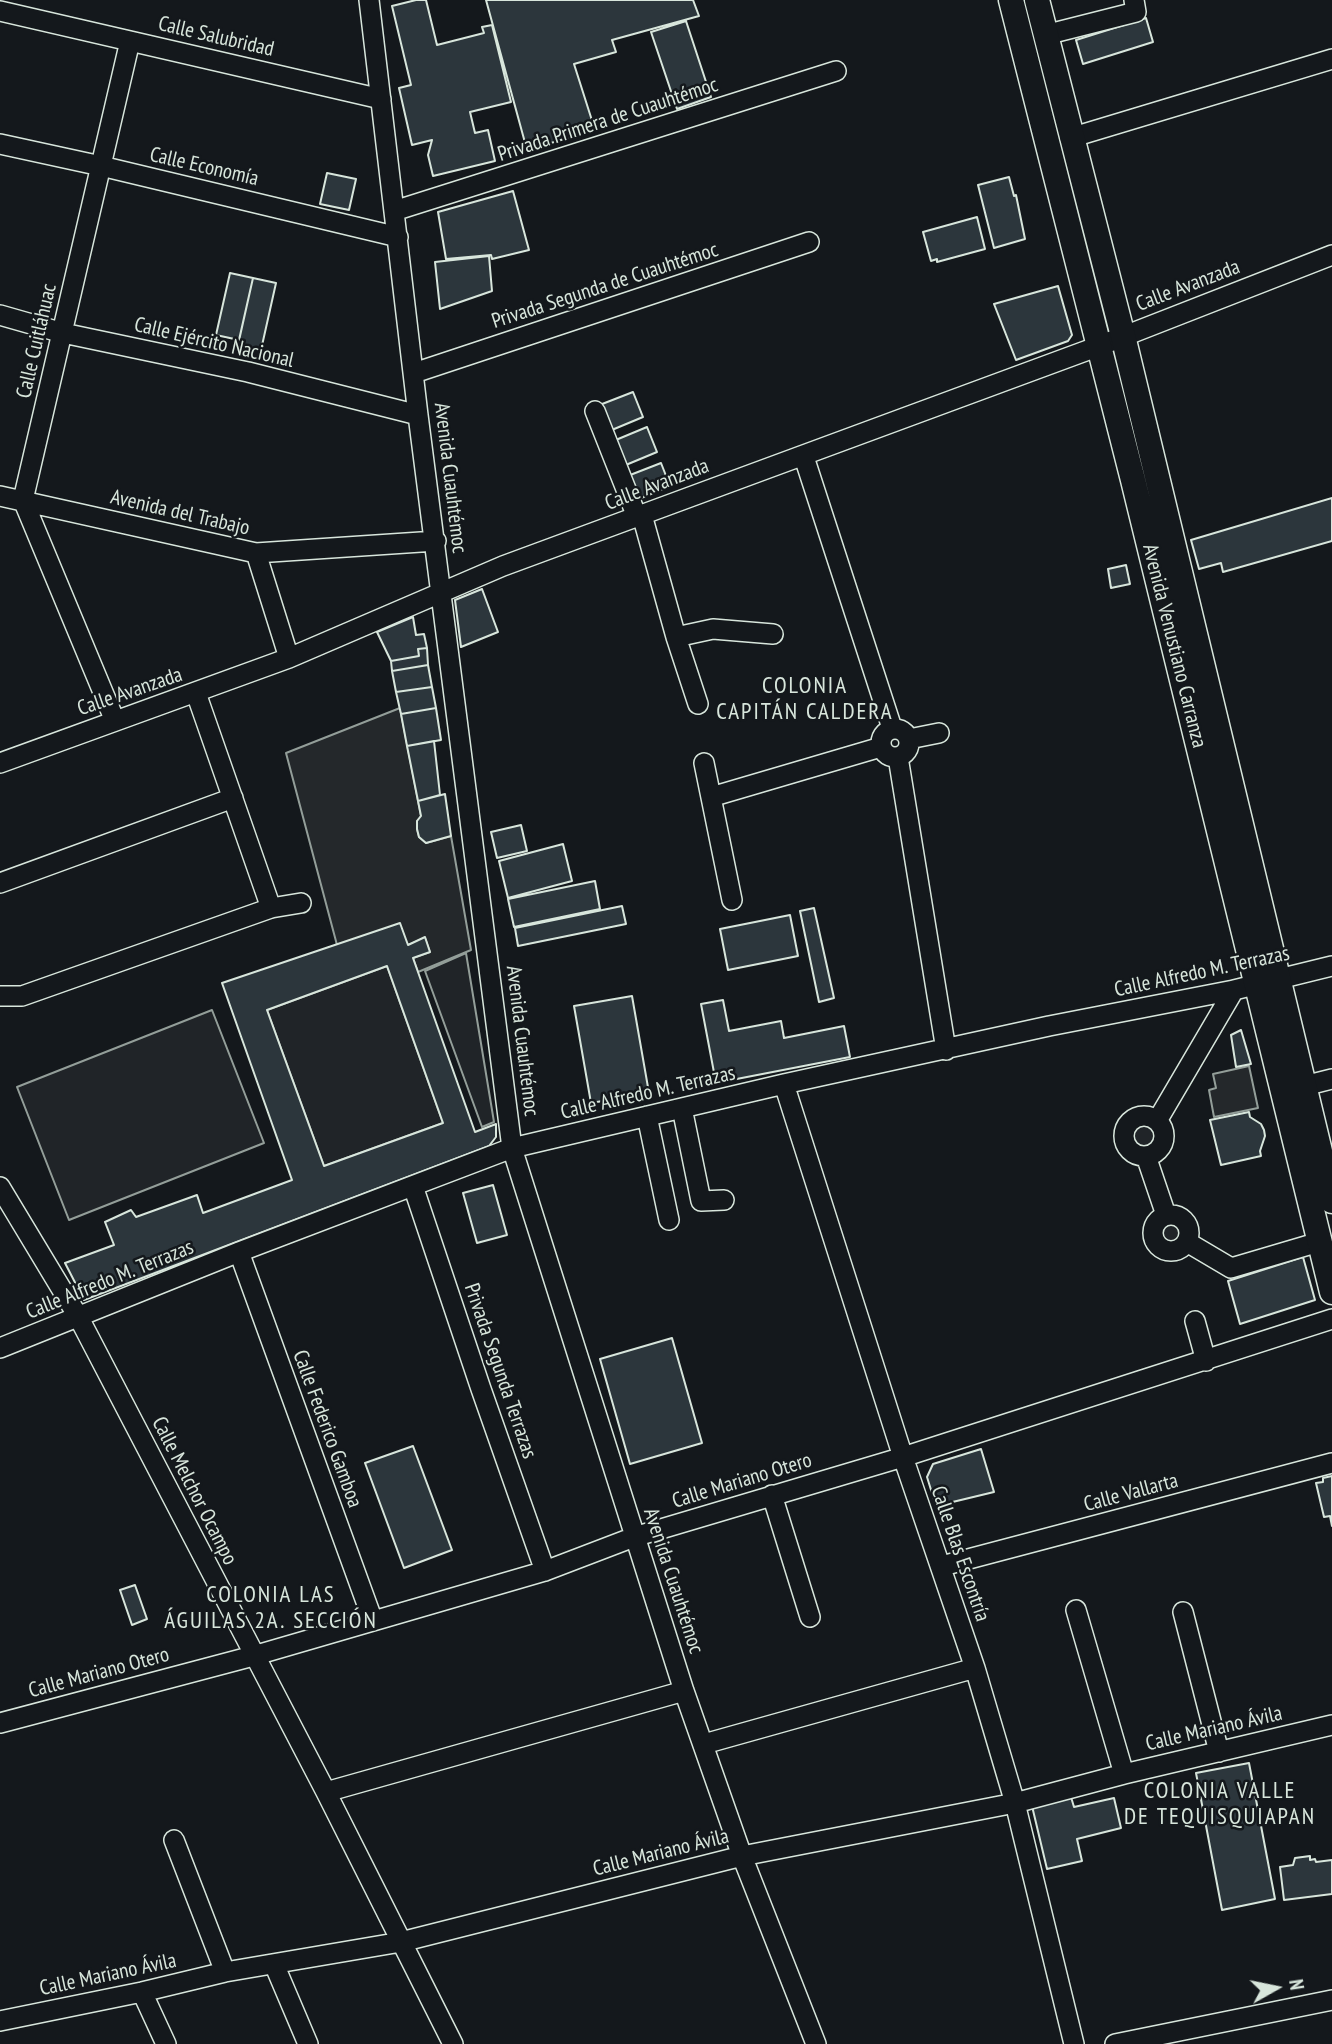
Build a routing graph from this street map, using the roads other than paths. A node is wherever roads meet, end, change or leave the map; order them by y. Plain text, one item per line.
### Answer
1 (369, 0) edge
2 (1011, 0) edge
3 (1037, 0) edge
4 (1134, 0) edge
5 (0, 11) edge
6 (1045, 35) junction
7 (130, 41) junction
8 (1332, 59) edge
9 (836, 71) dead end
10 (381, 99) junction
11 (1070, 138) junction
12 (0, 144) edge
13 (101, 166) junction
14 (394, 211) junction
15 (398, 237) junction
16 (809, 242) dead end
17 (1332, 254) edge
18 (0, 315) edge
19 (63, 333) junction
20 (1123, 336) junction
21 (1099, 346) junction
22 (414, 373) junction
23 (595, 411) dead end
24 (418, 415) junction
25 (804, 457) junction
26 (0, 496) edge
27 (23, 500) junction
28 (640, 516) junction
29 (436, 541) junction
30 (256, 553) junction
31 (442, 593) junction
32 (773, 634) dead end
33 (676, 637) junction
34 (289, 659) junction
35 (196, 693) junction
36 (698, 705) dead end
37 (115, 721) junction
38 (892, 728) junction
39 (939, 733) dead end
40 (909, 739) junction
41 (889, 752) junction
42 (0, 763) edge
43 (704, 763) dead end
44 (711, 797) junction
45 (233, 798) junction
46 (0, 883) edge
47 (732, 900) dead end
48 (301, 903) dead end
49 (271, 908) junction
50 (1332, 966) edge
51 (1256, 985) junction
52 (0, 996) edge
53 (946, 1050) junction
54 (1332, 1079) edge
55 (783, 1084) junction
56 (1304, 1086) junction
57 (681, 1108) junction
58 (647, 1116) junction
59 (1157, 1121) junction
60 (512, 1148) junction
61 (1146, 1156) junction
62 (413, 1185) junction
63 (0, 1187) edge
64 (724, 1200) dead end
65 (1332, 1201) edge
66 (1166, 1216) junction
67 (669, 1220) dead end
68 (1187, 1242) junction
69 (1318, 1242) junction
70 (239, 1252) junction
71 (1332, 1292) edge
72 (79, 1318) junction
73 (1332, 1319) edge
74 (1195, 1321) dead end
75 (0, 1348) edge
76 (1206, 1361) junction
77 (903, 1458) junction
78 (1332, 1463) edge
79 (772, 1496) junction
80 (634, 1537) junction
81 (942, 1566) junction
82 (545, 1571) junction
83 (1076, 1610) dead end
84 (1183, 1612) dead end
85 (810, 1617) dead end
86 (373, 1621) junction
87 (253, 1656) junction
88 (975, 1668) junction
89 (684, 1691) junction
90 (0, 1723) edge
91 (1332, 1725) edge
92 (704, 1744) junction
93 (1219, 1752) junction
94 (1124, 1774) junction
95 (326, 1792) junction
96 (1016, 1803) junction
97 (174, 1840) dead end
98 (742, 1856) junction
99 (401, 1941) junction
100 (274, 1964) junction
101 (225, 1972) junction
102 (142, 1992) junction
103 (1332, 2000) edge
104 (0, 2021) edge
105 (166, 2044) edge
106 (308, 2044) edge
107 (453, 2044) edge
108 (817, 2044) edge
109 (1074, 2044) edge
110 (1115, 2044) edge

1 - 10 street, Avenida Cuauhtémoc
2 - 21 main road, Avenida Venustiano Carranza
3 - 6 main road, Avenida Venustiano Carranza
4 - 6 street
5 - 7 street, Calle Salubridad
6 - 11 main road, Avenida Venustiano Carranza
7 - 10 street, Calle Salubridad
7 - 13 street, Calle Cuitláhuac
8 - 11 street
9 - 14 street, Privada Primera de Cuauhtémoc
10 - 14 street, Avenida Cuauhtémoc
11 - 20 main road, Avenida Venustiano Carranza
12 - 13 street, Calle Economía
13 - 15 street, Calle Economía
13 - 19 street, Calle Cuitláhuac
14 - 15 street, Avenida Cuauhtémoc
15 - 22 street, Avenida Cuauhtémoc
16 - 22 street, Privada Segunda de Cuauhtémoc
17 - 20 street, Calle Avanzada
18 - 19 street, Calle Ejército Nacional
19 - 24 street, Calle Ejército Nacional
19 - 27 street, Calle Cuitláhuac
20 - 21 street, Calle Avanzada
20 - 51 main road, Avenida Venustiano Carranza
21 - 25 street, Calle Avanzada
21 - 51 main road, Avenida Venustiano Carranza
22 - 24 street, Avenida Cuauhtémoc
23 - 28 street
24 - 29 street, Avenida Cuauhtémoc
25 - 28 street, Calle Avanzada
25 - 38 street
26 - 27 street, Avenida del Trabajo
27 - 30 street, Avenida del Trabajo
27 - 37 street
28 - 31 street, Calle Avanzada
28 - 33 street
29 - 30 street, Avenida del Trabajo
29 - 31 street, Avenida Cuauhtémoc
30 - 34 street
31 - 34 street, Calle Avanzada
31 - 60 street, Avenida Cuauhtémoc
32 - 33 street
33 - 36 street
34 - 35 street, Calle Avanzada
35 - 37 street, Calle Avanzada
35 - 45 street
37 - 42 street, Calle Avanzada
38 - 40 street
38 - 41 street
39 - 40 street
40 - 41 street
41 - 44 street
41 - 53 street
43 - 44 street
44 - 47 street
45 - 46 street
45 - 49 street
48 - 49 street
49 - 52 street
50 - 51 street, Calle Alfredo M. Terrazas
51 - 53 street, Calle Alfredo M. Terrazas
51 - 56 main road, Avenida Venustiano Carranza
51 - 59 street
51 - 69 main road, Avenida Venustiano Carranza
53 - 55 street, Calle Alfredo M. Terrazas
54 - 56 street
55 - 57 street, Calle Alfredo M. Terrazas
55 - 77 street, Calle Blas Escontría
56 - 65 main road, Avenida Venustiano Carranza
57 - 58 street, Calle Alfredo M. Terrazas
57 - 64 street
58 - 60 street, Calle Alfredo M. Terrazas
58 - 67 street
59 - 61 street
59 - 61 street
60 - 62 street, Calle Alfredo M. Terrazas
60 - 80 street, Avenida Cuauhtémoc
61 - 66 street
62 - 70 street, Calle Alfredo M. Terrazas
62 - 82 street, Privada Segunda Terrazas
63 - 72 street, Calle Melchor Ocampo
66 - 68 street
66 - 68 street
68 - 69 street
69 - 71 main road, Avenida Venustiano Carranza
70 - 72 street, Calle Alfredo M. Terrazas
70 - 86 street, Calle Federico Gamboa
72 - 75 street, Calle Alfredo M. Terrazas
72 - 87 street, Calle Melchor Ocampo
73 - 76 street, Calle Mariano Otero
74 - 76 street
76 - 77 street, Calle Mariano Otero
77 - 79 street, Calle Mariano Otero
77 - 81 street, Calle Blas Escontría
78 - 81 street, Calle Vallarta
79 - 80 street, Calle Mariano Otero
79 - 85 street
80 - 82 street, Calle Mariano Otero
80 - 89 street, Avenida Cuauhtémoc
81 - 88 street, Calle Blas Escontría
82 - 86 street, Calle Mariano Otero
83 - 94 street
84 - 93 street
86 - 87 street, Calle Mariano Otero
87 - 90 street, Calle Mariano Otero
87 - 95 street, Calle Melchor Ocampo
88 - 92 street
88 - 96 street, Calle Blas Escontría
89 - 92 street, Avenida Cuauhtémoc
89 - 95 street
91 - 93 street, Calle Mariano Ávila
92 - 98 street, Avenida Cuauhtémoc
93 - 94 street, Calle Mariano Ávila
94 - 96 street, Calle Mariano Ávila
95 - 99 street, Calle Melchor Ocampo
96 - 98 street, Calle Mariano Ávila
96 - 109 street, Calle Blas Escontría
97 - 101 street
98 - 99 street, Calle Mariano Ávila
98 - 108 street, Avenida Cuauhtémoc
99 - 100 street, Calle Mariano Ávila
99 - 107 street, Calle Melchor Ocampo
100 - 101 street, Calle Mariano Ávila
100 - 106 street
101 - 102 street, Calle Mariano Ávila
102 - 104 street, Calle Mariano Ávila
102 - 105 street
103 - 110 street

